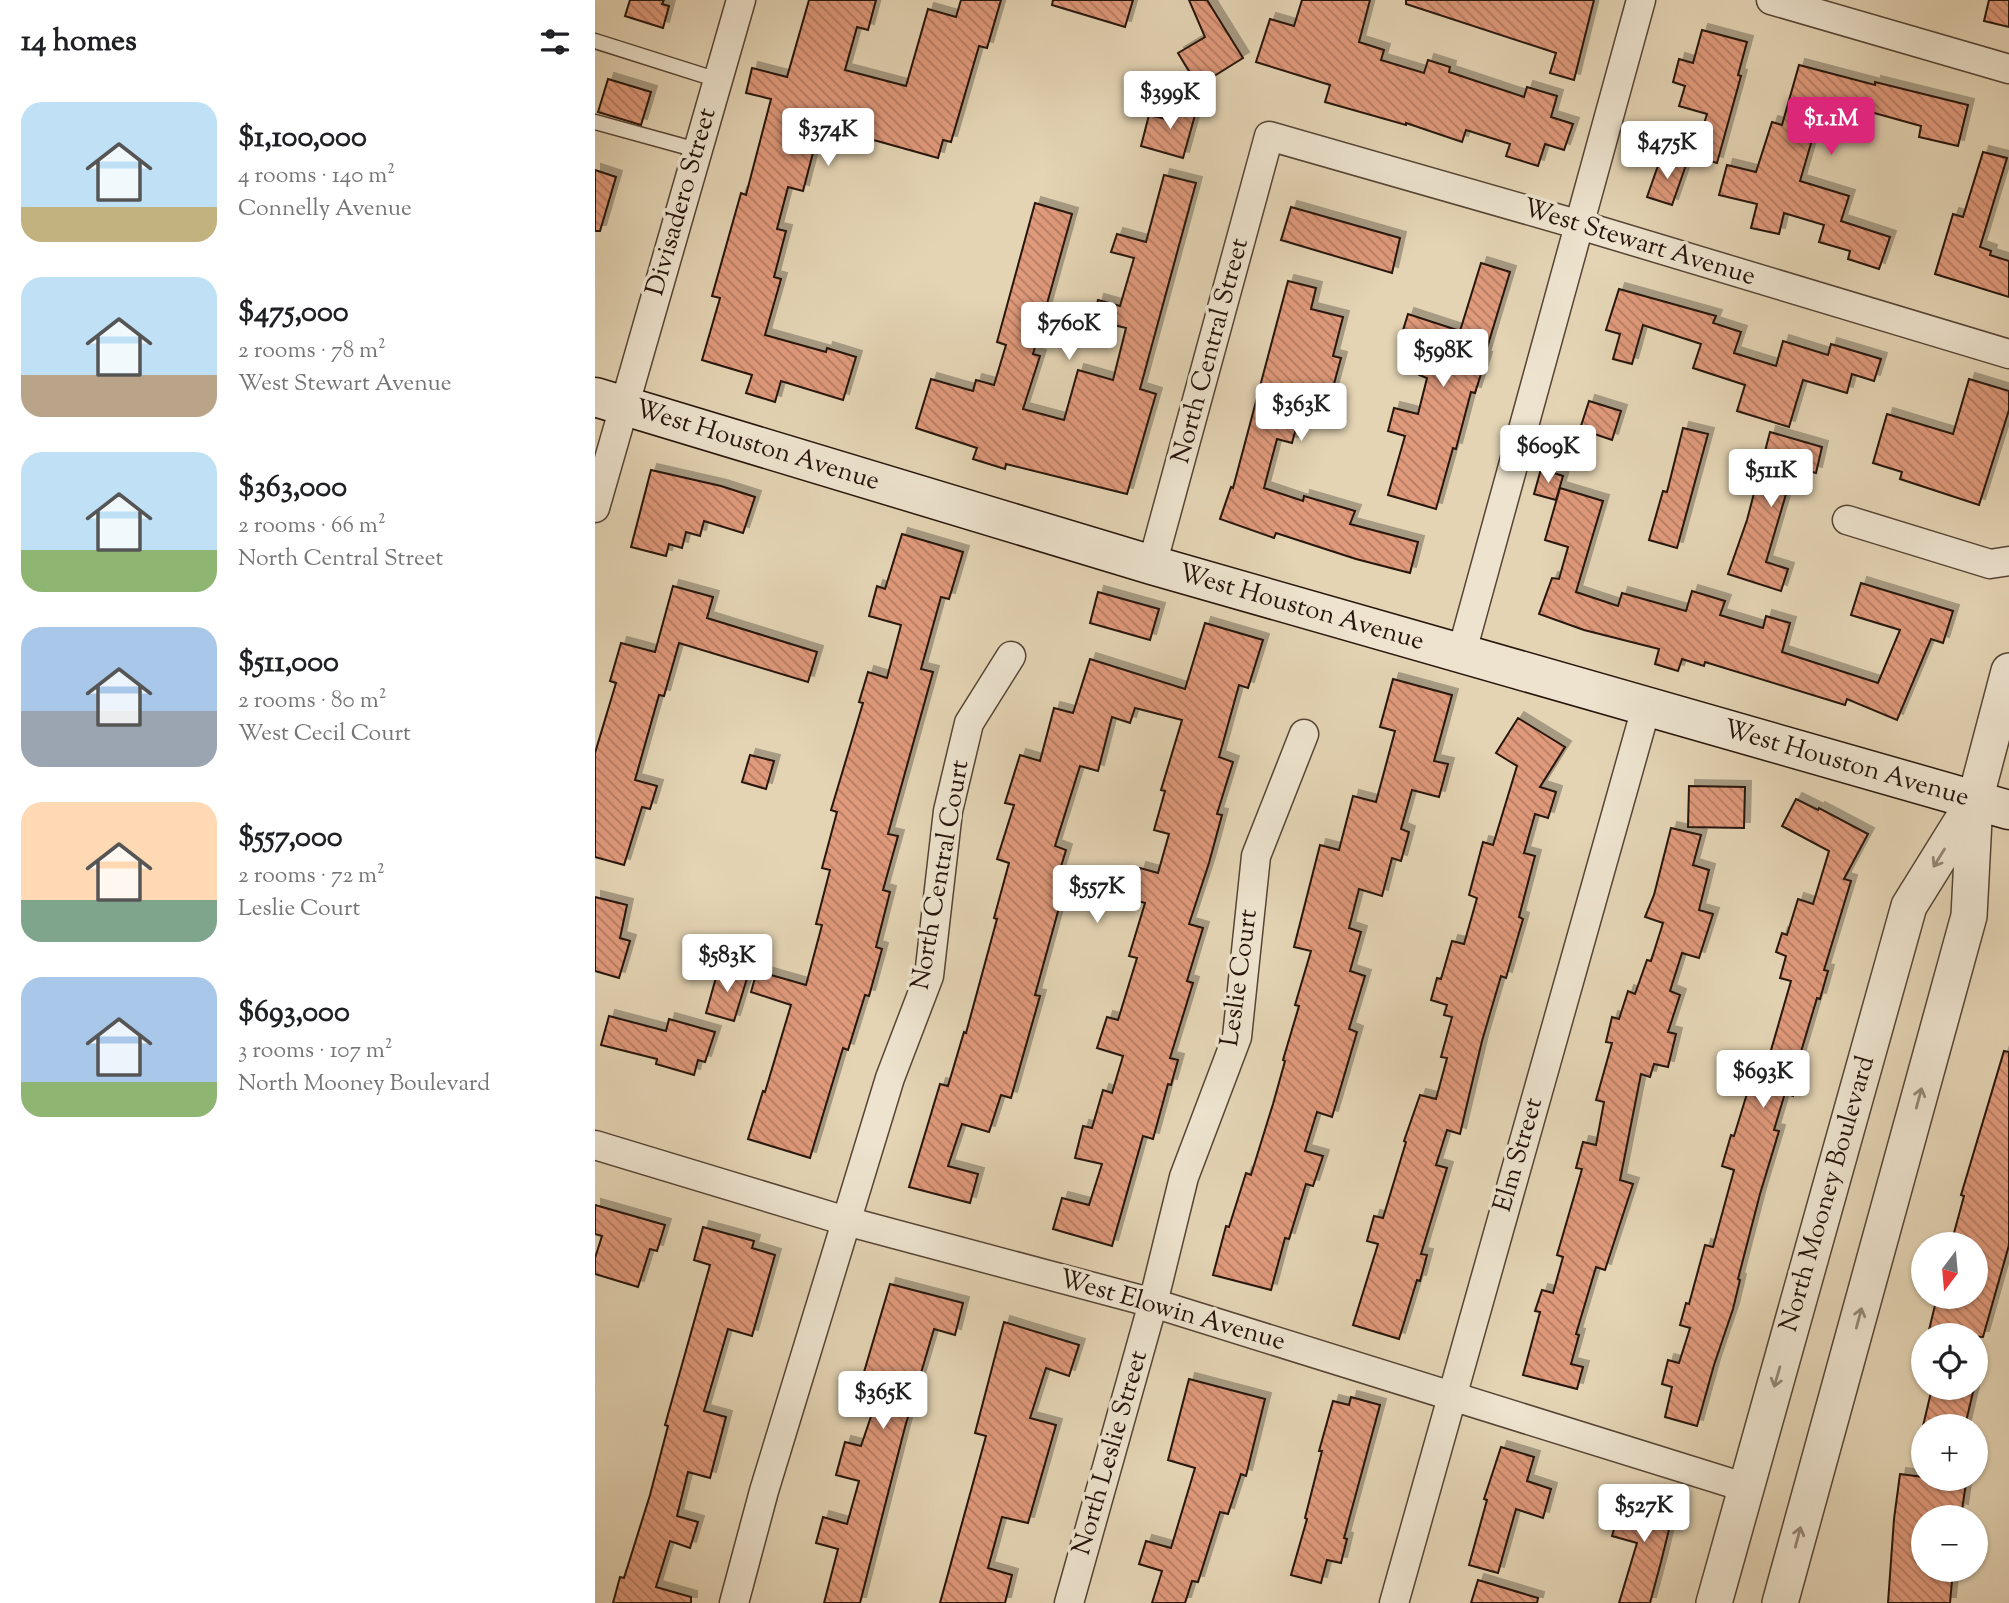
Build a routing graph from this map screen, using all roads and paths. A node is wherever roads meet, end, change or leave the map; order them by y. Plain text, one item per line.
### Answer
1 (741, 0) edge
2 (1641, 0) edge
3 (1771, 0) edge
4 (595, 41) edge
5 (2009, 69) edge
6 (718, 79) junction
7 (595, 122) edge
8 (1269, 136) joint
9 (697, 150) junction
10 (1580, 225) junction
11 (2009, 354) edge
12 (609, 401) edge
13 (595, 508) edge
14 (1847, 520) dead end
15 (2009, 561) edge
16 (1152, 565) junction
17 (1461, 655) junction
18 (1011, 656) dead end
19 (2009, 671) edge
20 (1646, 708) junction
21 (1304, 734) dead end
22 (1992, 805) edge
23 (595, 1145) edge
24 (846, 1221) junction
25 (1153, 1303) junction
26 (1451, 1395) junction
27 (1747, 1488) junction
28 (734, 1603) edge
29 (1069, 1603) edge
30 (1394, 1603) edge
31 (1714, 1603) edge
32 (1780, 1603) edge

1 - 6 street, Divisadero Street
2 - 10 street
3 - 5 street
4 - 6 lane
6 - 9 street, Divisadero Street
7 - 9 lane
8 - 10 street, West Stewart Avenue
8 - 16 street, North Central Street
9 - 12 street, Divisadero Street
10 - 11 street, West Stewart Avenue
10 - 17 street
12 - 13 street, Divisadero Street
12 - 16 main road, West Houston Avenue
14 - 15 street
16 - 17 main road, West Houston Avenue
17 - 20 main road, West Houston Avenue
18 - 24 street, North Central Court
19 - 22 street, North Mooney Boulevard
20 - 22 main road, West Houston Avenue
20 - 26 street, Elm Street
21 - 25 street, Leslie Court
22 -> 27 street, North Mooney Boulevard
32 -> 22 street, North Mooney Boulevard
23 - 24 street, West Elowin Avenue
24 - 25 street, West Elowin Avenue
24 - 28 street
25 - 26 street, West Elowin Avenue
25 - 29 street, North Leslie Street
26 - 27 street, West Elowin Avenue
26 - 30 street, Elm Street
27 - 31 street, North Mooney Boulevard

